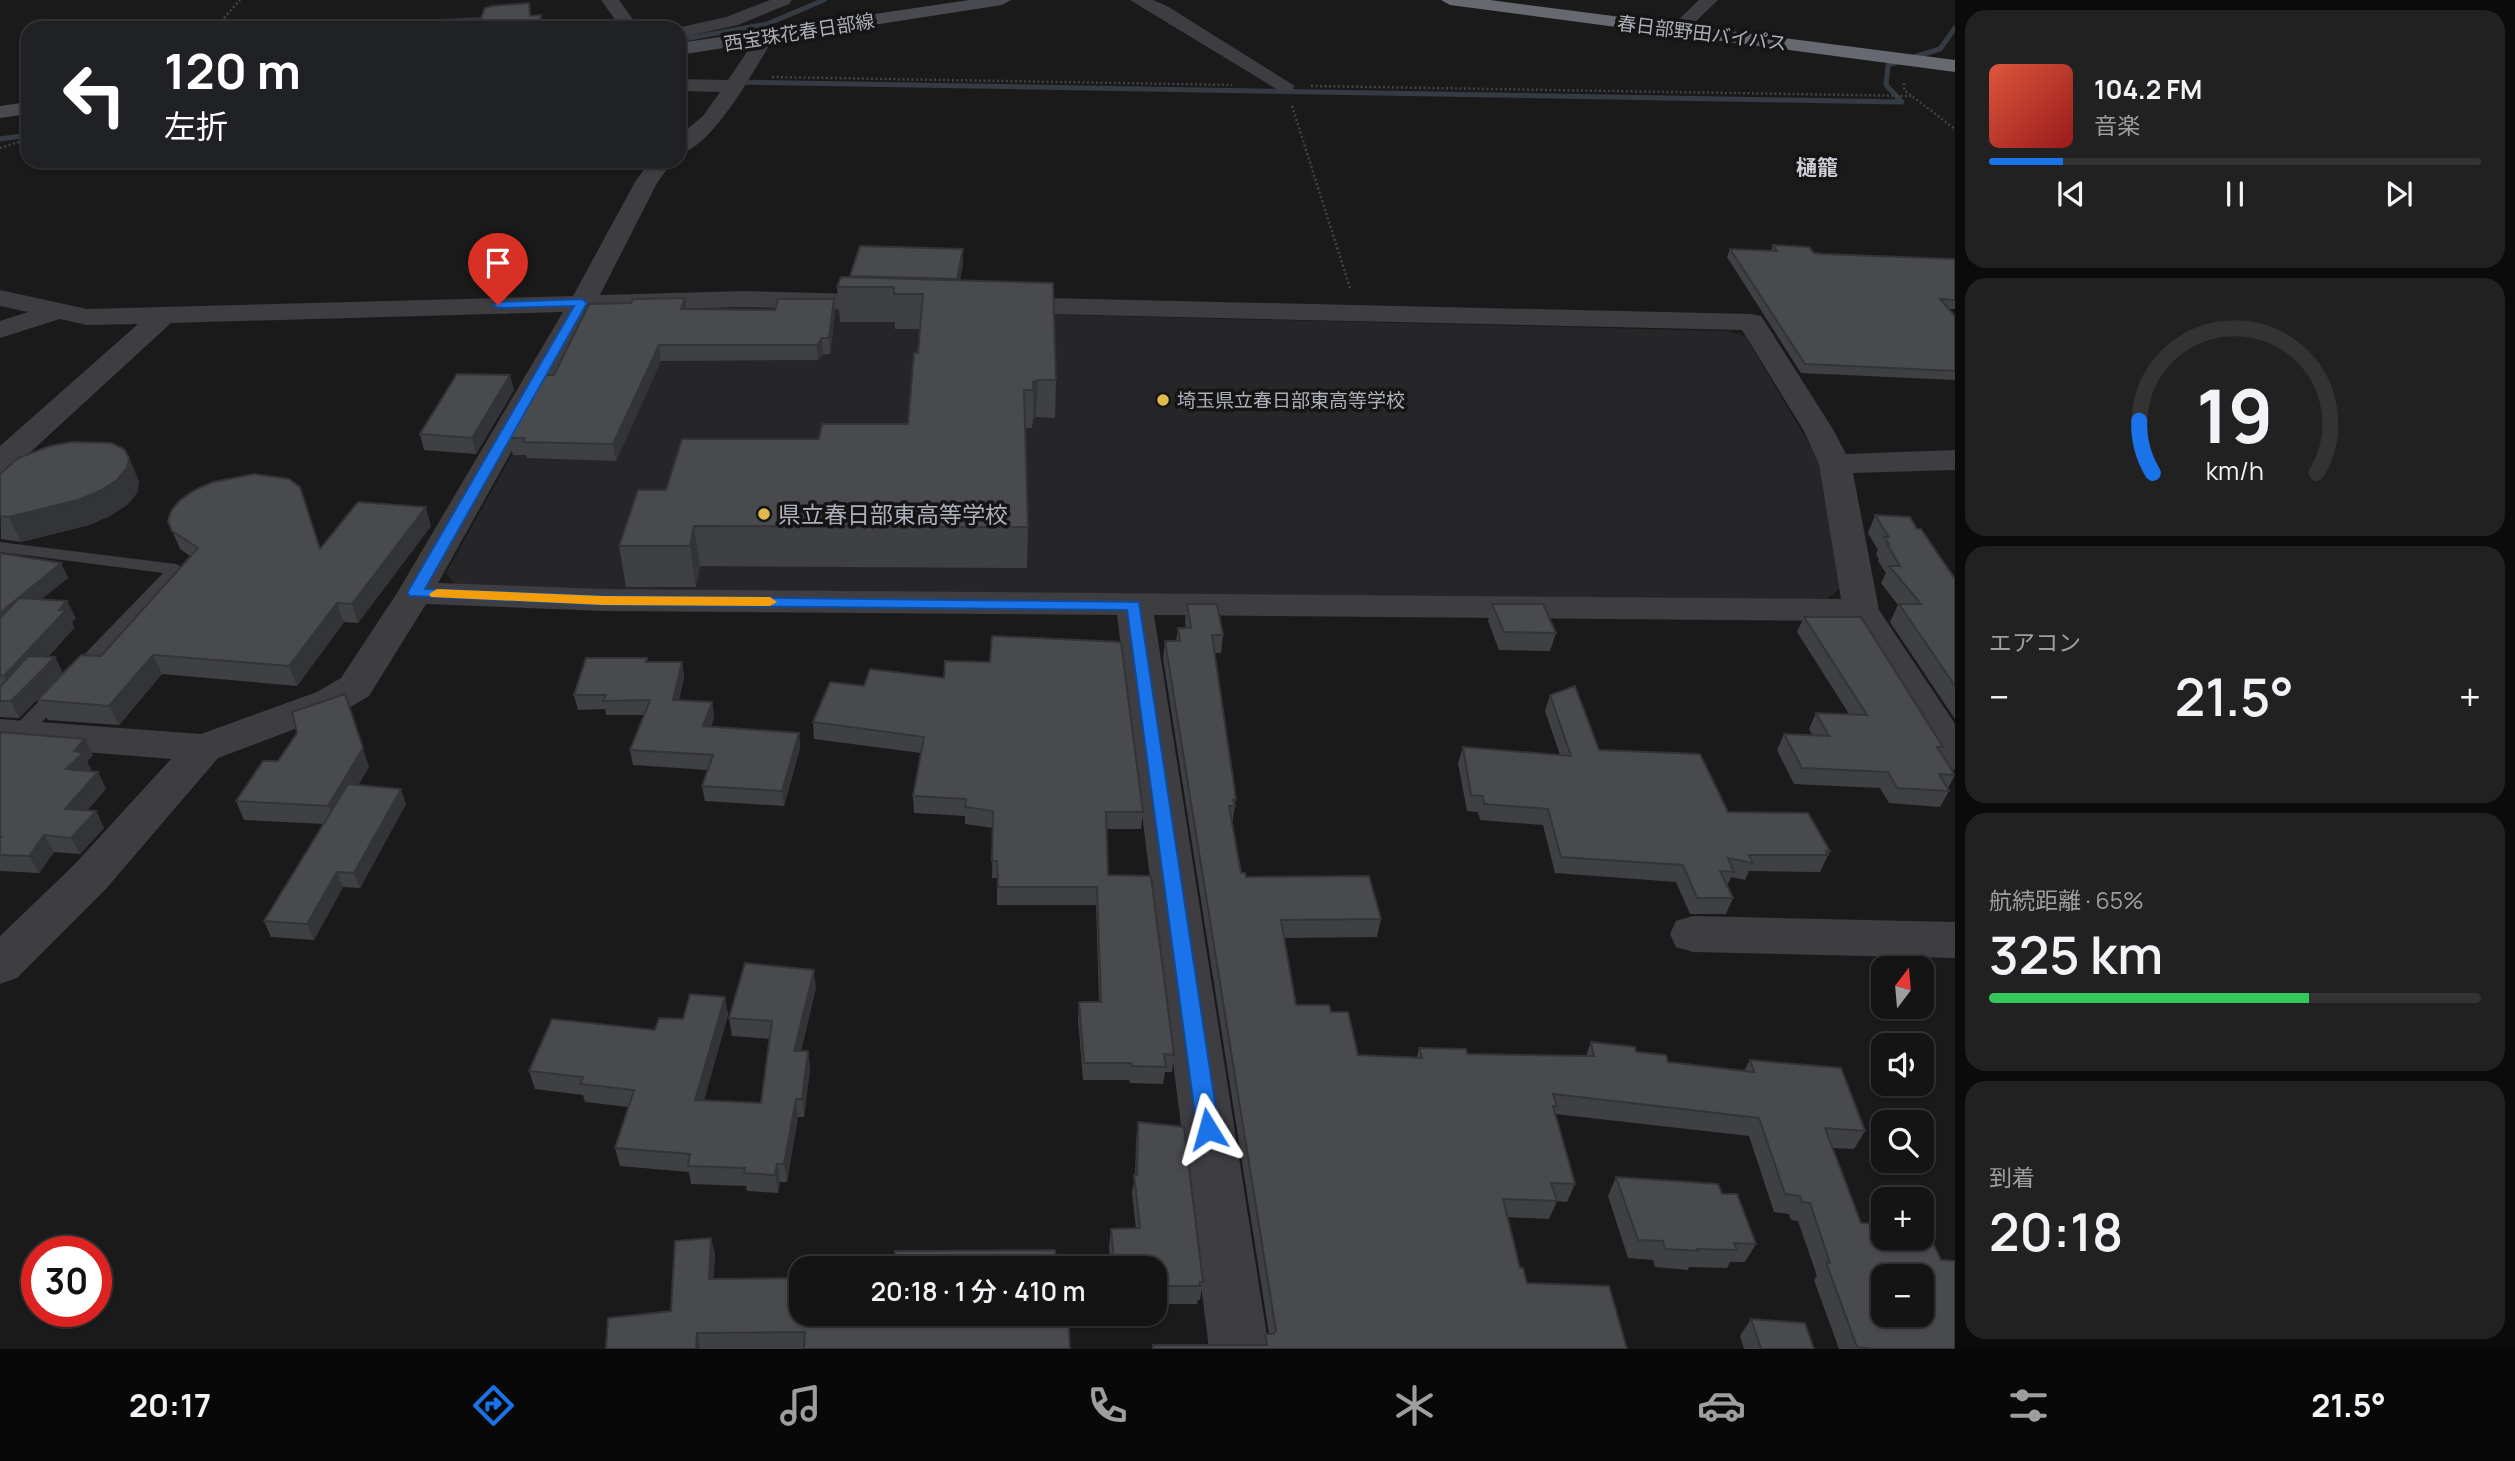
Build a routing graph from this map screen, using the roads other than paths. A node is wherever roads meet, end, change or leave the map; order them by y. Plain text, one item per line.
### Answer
1 (610, 0) edge
2 (783, 0) edge
3 (1002, 0) edge
4 (1139, 0) edge
5 (1450, 0) edge
6 (1511, 0) edge
7 (1709, 0) edge
8 (626, 21) edge
9 (1685, 22) junction
10 (686, 32) edge
11 (765, 38) junction
12 (686, 48) edge
13 (1955, 57) edge
14 (1955, 66) edge
15 (736, 81) junction
16 (686, 85) edge
17 (1285, 86) road end
18 (21, 109) edge
19 (0, 112) edge
20 (686, 141) edge
21 (657, 168) edge
22 (0, 299) edge
23 (582, 303) junction
24 (912, 303) edge
25 (981, 305) edge
26 (57, 311) junction
27 (164, 315) junction
28 (0, 330) edge
29 (1955, 460) edge
30 (0, 463) edge
31 (1835, 464) junction
32 (0, 547) edge
33 (415, 593) junction
34 (1134, 606) junction
35 (1861, 610) junction
36 (11, 732) edge
37 (204, 748) junction
38 (1955, 756) edge
39 (1693, 934) dead end
40 (1955, 940) edge
41 (0, 965) edge
42 (1239, 1349) edge

1 - 8 street
2 - 10 street
3 - 11 main road, 西宝珠花春日部線
4 - 17 street
5 - 14 highway, 春日部野田バイパス
6 - 9 highway, 春日部野田バイパス
7 - 9 street
9 - 13 highway, 春日部野田バイパス
11 - 12 main road, 西宝珠花春日部線
11 - 15 street
15 - 16 street
15 - 20 street
18 - 19 main road
21 - 23 street
22 - 26 street
23 - 24 street
23 - 27 street
23 - 33 street
25 - 31 street
26 - 27 street
26 - 28 street
27 - 30 street
29 - 31 street
31 - 35 street
32 - 36 lane
33 - 34 street
33 - 37 street
34 - 35 street
34 - 42 street
35 - 38 street
36 - 37 street
37 - 41 street
39 - 40 street

